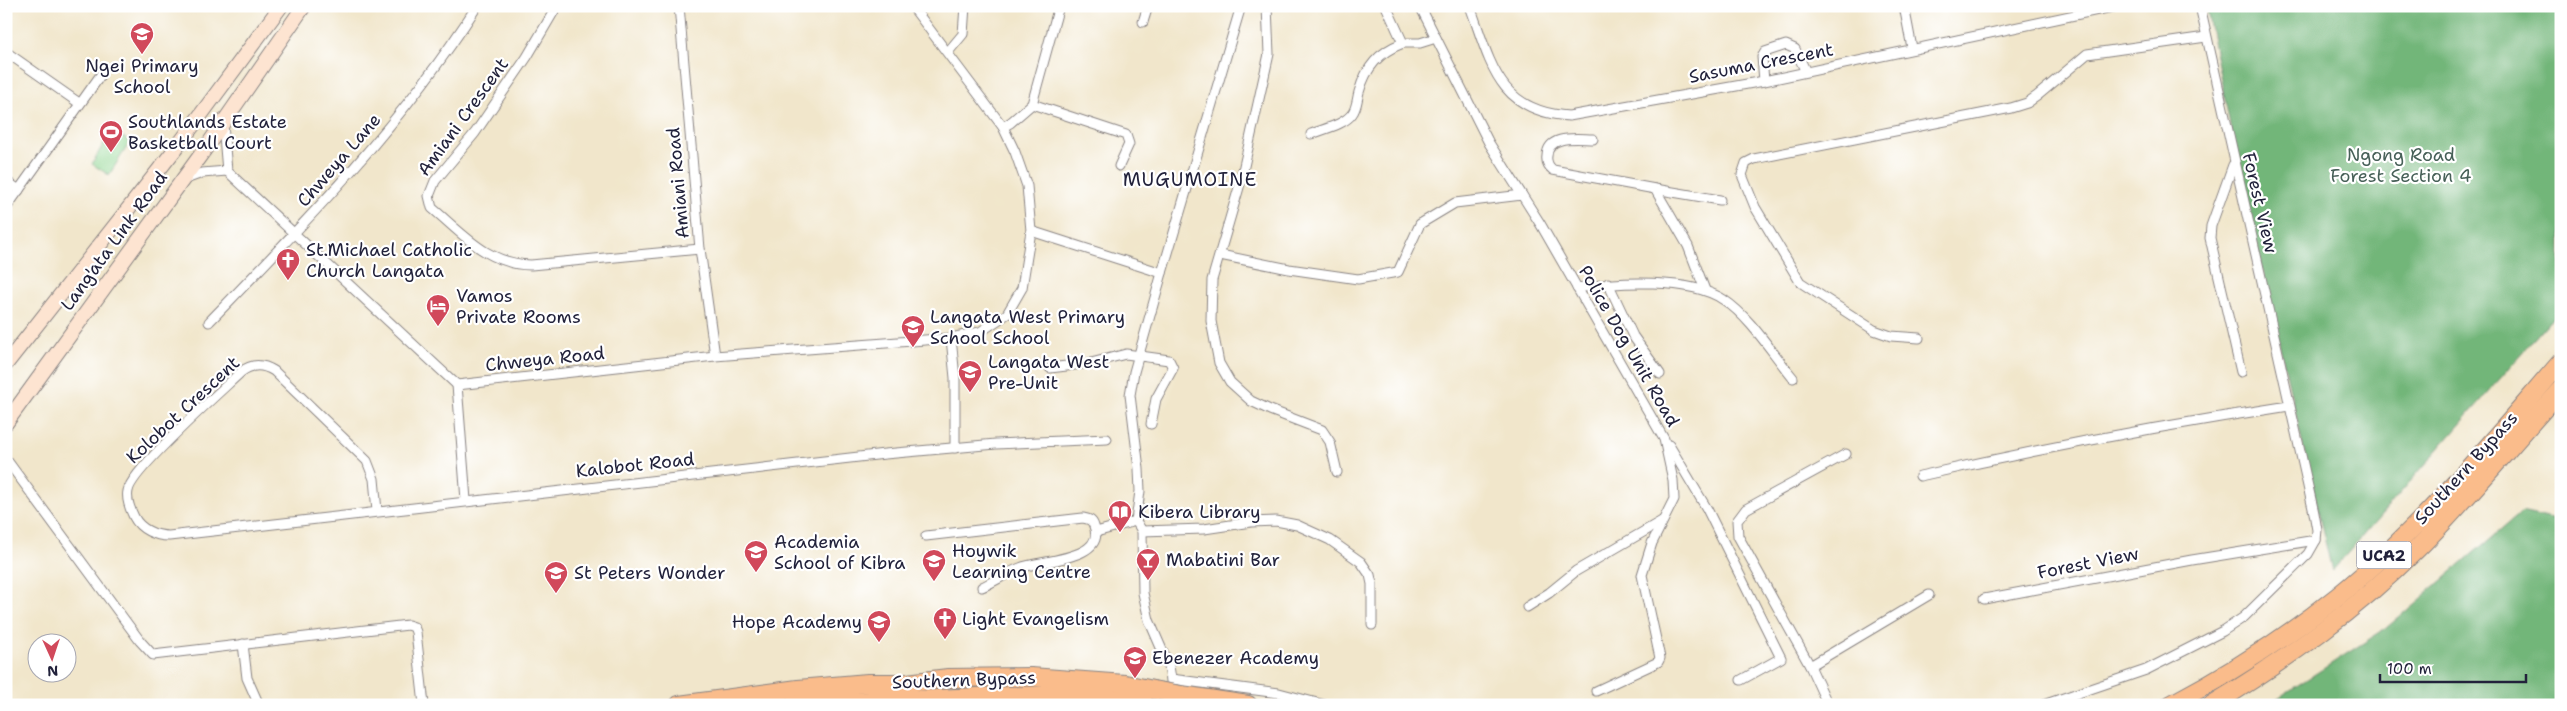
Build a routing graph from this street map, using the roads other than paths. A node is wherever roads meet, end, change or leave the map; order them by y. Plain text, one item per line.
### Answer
1 (281, 6) edge
2 (304, 6) edge
3 (478, 6) edge
4 (557, 6) edge
5 (679, 6) edge
6 (912, 6) edge
7 (965, 6) edge
8 (1059, 6) edge
9 (1148, 6) edge
10 (1242, 6) edge
11 (1267, 6) edge
12 (1386, 6) edge
13 (1420, 6) edge
14 (1470, 6) edge
15 (1904, 6) edge
16 (2117, 6) edge
17 (2200, 7) edge
18 (1143, 22) dead end
19 (2206, 37) junction
20 (1436, 38) junction
21 (1403, 43) junction
22 (1912, 48) junction
23 (6, 52) edge
24 (948, 52) junction
25 (1805, 70) junction
26 (100, 76) dead end
27 (1764, 80) junction
28 (80, 103) junction
29 (1032, 104) junction
30 (223, 124) junction
31 (1003, 127) junction
32 (1311, 134) dead end
33 (1593, 139) dead end
34 (2234, 162) junction
35 (1119, 166) dead end
36 (227, 171) junction
37 (6, 181) edge
38 (180, 181) junction
39 (1655, 189) junction
40 (19, 190) junction
41 (1522, 196) junction
42 (1720, 200) dead end
43 (6, 208) edge
44 (1032, 231) junction
45 (294, 234) junction
46 (700, 249) junction
47 (1220, 255) junction
48 (1162, 273) junction
49 (1608, 283) junction
50 (1577, 288) junction
51 (1705, 290) junction
52 (209, 322) dead end
53 (951, 338) junction
54 (1919, 338) dead end
55 (1138, 354) junction
56 (715, 356) junction
57 (2561, 362) edge
58 (6, 364) edge
59 (1050, 368) dead end
60 (2241, 372) dead end
61 (1660, 374) dead end
62 (1793, 378) dead end
63 (457, 385) junction
64 (2561, 390) edge
65 (2289, 406) junction
66 (6, 423) edge
67 (1151, 424) dead end
68 (1664, 438) junction
69 (1107, 439) dead end
70 (955, 448) junction
71 (1846, 454) dead end
72 (6, 459) edge
73 (1338, 472) dead end
74 (1920, 476) dead end
75 (466, 500) junction
76 (377, 511) junction
77 (1136, 520) junction
78 (1664, 520) junction
79 (1142, 531) junction
80 (1096, 532) junction
81 (168, 536) joint
82 (926, 536) dead end
83 (2316, 540) junction
84 (982, 587) dead end
85 (1929, 595) dead end
86 (1984, 599) dead end
87 (1526, 607) dead end
88 (1372, 625) dead end
89 (243, 644) junction
90 (1810, 666) junction
91 (1171, 679) junction
92 (1741, 680) dead end
93 (1596, 691) dead end
94 (1150, 699) edge
95 (1176, 700) edge
96 (259, 705) edge
97 (424, 705) edge
98 (679, 705) edge
99 (795, 705) edge
100 (1248, 705) edge
101 (1325, 705) edge
102 (1828, 705) edge
103 (2044, 705) edge
104 (2170, 705) edge
105 (2212, 705) edge

1 - 58 main road, Lang'ata Link Road
2 - 30 main road, Lang'ata Link Road
3 - 45 street, Chweya Lane
4 - 46 street, Amiani Crescent
5 - 46 street, Amiani Road
6 - 24 street, Chweya Road
7 - 24 street
8 - 29 street
9 - 18 street
10 - 48 street
11 - 47 street
12 - 21 street
13 - 20 street, Police Dog Unit Road
14 - 27 street, Sasuma Crescent
15 - 22 street
16 - 22 street, Sasuma Crescent
17 - 19 street, Forest View
19 - 34 street, Forest View
19 - 54 street
20 - 21 street
20 - 41 street, Police Dog Unit Road
21 - 32 street
22 - 25 street, Sasuma Crescent
23 - 28 street
24 - 31 street, Chweya Road
25 - 27 street, Sasuma Crescent
25 - 27 street
26 - 28 street
28 - 40 street
29 - 31 street
29 - 35 street
30 - 36 street
30 - 38 main road, Lang'ata Link Road
31 - 44 street, Chweya Road
33 - 39 street
34 - 60 street
34 - 65 street, Forest View
36 - 38 street
36 - 45 street
37 - 40 street
38 - 66 main road, Lang'ata Link Road
39 - 42 street
39 - 51 street
40 - 43 street
41 - 47 street
41 - 50 street, Police Dog Unit Road
44 - 48 street
44 - 53 street, Chweya Road
45 - 52 street, Chweya Lane
45 - 63 street
46 - 56 street, Amiani Road
47 - 73 street
48 - 55 street
49 - 50 street
49 - 51 street
49 - 61 street
50 - 68 street, Police Dog Unit Road
51 - 62 street
53 - 56 street, Chweya Road
53 - 70 street
55 - 59 street
55 - 67 street
55 - 77 street
56 - 63 street, Chweya Road
57 - 104 highway, Southern Bypass / UCA2
63 - 75 street
64 - 105 highway, Southern Bypass / UCA2
65 - 74 street
65 - 83 street, Forest View
68 - 78 street, Police Dog Unit Road
68 - 92 street
69 - 70 street, Kalobot Road
70 - 75 street, Kalobot Road
71 - 90 street
72 - 89 street
75 - 76 street, Kalobot Road
76 - 81 street, Kalobot Road
76 - 81 street, Kolobot Crescent
77 - 79 street
77 - 80 street
78 - 87 street
78 - 93 street, Police Dog Unit Road
79 - 88 street
79 - 91 street
80 - 82 street
80 - 84 street
83 - 86 street, Forest View
83 - 103 street
85 - 90 street
89 - 96 street
89 - 97 street
90 - 102 street
91 - 95 street
91 - 101 street
94 - 95 highway, Southern Bypass, bridge
94 - 98 highway, Southern Bypass
94 - 99 highway, Southern Bypass
95 - 100 highway, Southern Bypass

